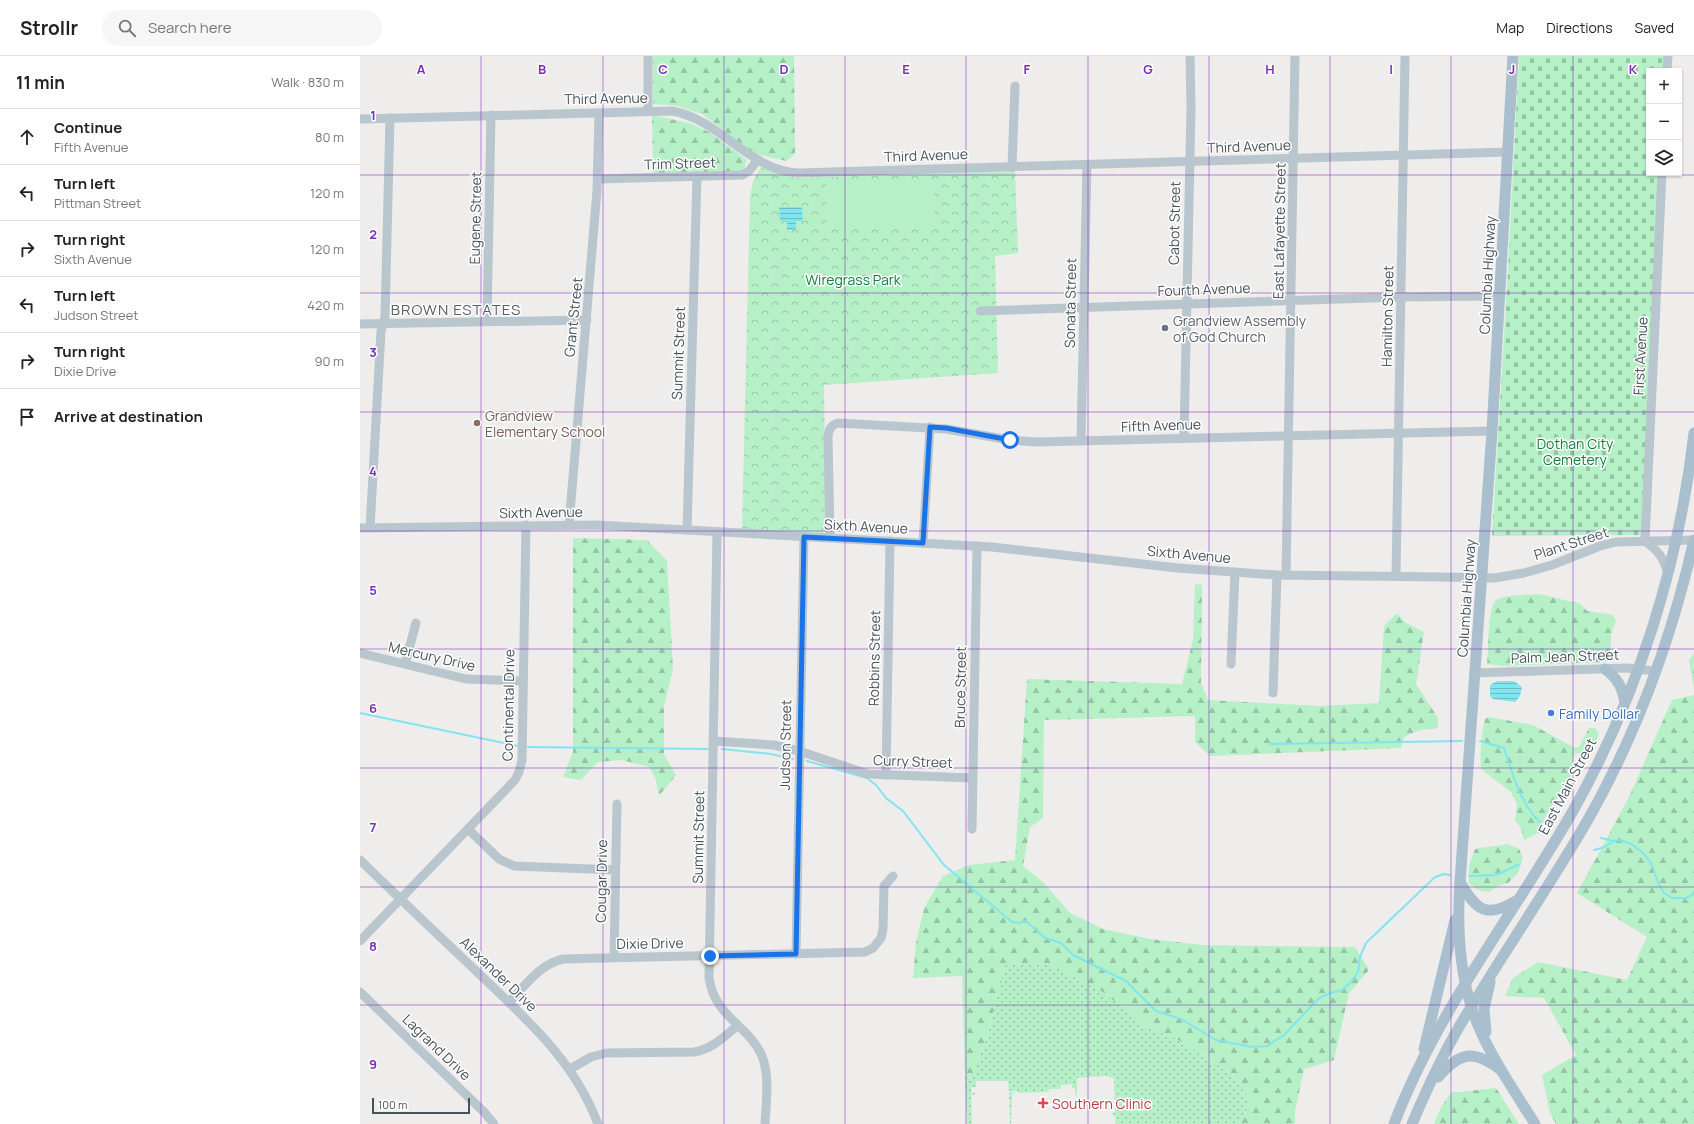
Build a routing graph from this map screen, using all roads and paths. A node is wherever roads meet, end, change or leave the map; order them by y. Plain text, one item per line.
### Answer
1 (648, 56) edge
2 (1190, 56) edge
3 (1296, 56) edge
4 (1405, 56) edge
5 (1514, 56) edge
6 (1668, 56) edge
7 (1667, 68) edge
8 (1015, 86) dead end
9 (599, 112) junction
10 (648, 112) junction
11 (492, 115) junction
12 (390, 118) junction
13 (360, 119) edge
14 (1508, 152) junction
15 (1403, 155) junction
16 (1294, 158) junction
17 (757, 160) junction
18 (1189, 162) junction
19 (1086, 165) junction
20 (1012, 167) junction
21 (697, 176) junction
22 (1662, 176) edge
23 (598, 179) junction
24 (1501, 296) junction
25 (1401, 297) junction
26 (1292, 301) junction
27 (1187, 304) junction
28 (1084, 307) junction
29 (980, 311) dead end
30 (587, 320) junction
31 (487, 321) junction
32 (360, 324) edge
33 (383, 324) junction
34 (930, 427) junction
35 (1492, 430) junction
36 (1398, 432) junction
37 (1694, 432) edge
38 (1289, 435) junction
39 (1184, 438) junction
40 (1081, 441) junction
41 (569, 525) junction
42 (526, 526) junction
43 (360, 528) edge
44 (370, 528) junction
45 (686, 530) junction
46 (717, 532) junction
47 (804, 537) junction
48 (830, 538) junction
49 (1676, 540) junction
50 (1694, 540) edge
51 (890, 541) junction
52 (1645, 541) junction
53 (923, 543) junction
54 (977, 546) junction
55 (1235, 572) junction
56 (1668, 574) junction
57 (1282, 575) junction
58 (1396, 576) junction
59 (1441, 577) joint
60 (1482, 577) junction
61 (416, 623) dead end
62 (360, 653) edge
63 (405, 664) junction
64 (1231, 664) dead end
65 (1639, 668) junction
66 (1605, 669) junction
67 (1656, 671) junction
68 (1475, 672) junction
69 (523, 681) junction
70 (1273, 692) dead end
71 (1625, 702) junction
72 (713, 741) junction
73 (799, 750) junction
74 (886, 775) junction
75 (972, 778) junction
76 (617, 804) dead end
77 (468, 829) junction
78 (972, 829) dead end
79 (360, 860) edge
80 (615, 870) junction
81 (893, 876) dead end
82 (1460, 882) junction
83 (400, 899) junction
84 (1518, 899) junction
85 (1458, 904) junction
86 (360, 941) edge
87 (796, 954) junction
88 (710, 956) junction
89 (614, 957) junction
90 (1491, 975) junction
91 (1466, 982) junction
92 (360, 992) edge
93 (509, 1002) junction
94 (1472, 1007) junction
95 (737, 1026) junction
96 (1488, 1045) junction
97 (1422, 1061) junction
98 (570, 1069) junction
99 (1503, 1072) junction
100 (1428, 1088) junction
101 (494, 1124) edge
102 (598, 1124) edge
103 (765, 1124) edge
104 (1394, 1124) edge
105 (1412, 1124) edge
106 (1535, 1124) edge

1 - 10 street
2 - 18 street, Cabot Street
3 - 16 street, East Lafayette Street
4 - 15 street, Hamilton Street
5 - 14 main road, Columbia Highway
6 - 7 street
8 - 20 street
9 - 10 street, Third Avenue
9 - 11 street, Third Avenue
9 - 23 street, Grant Street
10 - 17 street, Third Avenue
11 - 12 street, Third Avenue
11 - 31 street, Eugene Street
12 - 13 street, Third Avenue
12 - 33 street
14 - 15 street, Third Avenue
14 - 24 main road, Columbia Highway
15 - 16 street, Third Avenue
15 - 25 street, Hamilton Street
16 - 18 street, Third Avenue
16 - 26 street, East Lafayette Street
17 - 20 street, Third Avenue
17 - 21 street, Trim Street
18 - 19 street, Third Avenue
18 - 27 street, Cabot Street
19 - 20 street, Third Avenue
19 - 28 street, Sonata Street
21 - 23 street, Trim Street
21 - 45 street, Summit Street
22 - 52 street, First Avenue
23 - 30 street, Grant Street
24 - 25 street, Fourth Avenue
24 - 35 main road, Columbia Highway
25 - 26 street, Fourth Avenue
25 - 36 street, Hamilton Street
26 - 27 street, Fourth Avenue
26 - 38 street, East Lafayette Street
27 - 28 street, Fourth Avenue
27 - 39 street, Cabot Street
28 - 29 street, Fourth Avenue
28 - 40 street, Sonata Street
30 - 31 street
30 - 41 street, Grant Street
31 - 33 street
32 - 33 street
33 - 44 street
34 - 40 street, Fifth Avenue
34 - 48 street, Fifth Avenue
34 - 53 street
35 - 36 street, Fifth Avenue
35 - 60 main road, Columbia Highway
36 - 38 street, Fifth Avenue
36 - 58 street, Hamilton Street
37 - 49 main road, East Main Street
38 - 39 street, Fifth Avenue
38 - 57 street, East Lafayette Street
39 - 40 street, Fifth Avenue
41 - 42 street, Sixth Avenue
41 - 45 street, Sixth Avenue
42 - 44 street, Sixth Avenue
42 - 69 street, Continental Drive
43 - 44 street, Sixth Avenue
45 - 46 street, Sixth Avenue
46 - 47 street, Sixth Avenue
46 - 72 street, Summit Street
47 - 48 street, Sixth Avenue
47 - 73 street, Judson Street
48 - 51 street, Sixth Avenue
49 - 50 street, Plant Street
49 - 52 street, Plant Street
49 - 56 main road, East Main Street
50 - 67 main road
51 - 53 street, Sixth Avenue
51 - 74 street, Robbins Street
52 - 56 street
52 - 60 street, Plant Street
53 - 54 street, Sixth Avenue
54 - 55 street, Sixth Avenue
54 - 75 street, Bruce Street
55 - 57 street, Sixth Avenue
55 - 64 street
56 - 65 main road, East Main Street
57 - 58 street, Sixth Avenue
57 - 70 street, East Lafayette Street
58 - 59 street, Sixth Avenue
59 - 60 street, Plant Street
60 - 68 main road, Columbia Highway
61 - 63 street
62 - 63 street, Mercury Drive
63 - 69 street, Mercury Drive
65 - 66 street, Palm Jean Street
65 - 67 street, Palm Jean Street
65 - 71 main road, East Main Street
66 - 68 street, Palm Jean Street
66 - 71 main road
67 - 90 main road
68 - 82 main road, Columbia Highway
69 - 77 street, Continental Drive
71 - 84 main road, East Main Street
72 - 73 street, Curry Street
72 - 88 street, Summit Street
73 - 74 street, Curry Street
73 - 87 street, Judson Street
74 - 75 street, Curry Street
75 - 78 street, Bruce Street
76 - 80 street, Cougar Drive
77 - 80 street
77 - 83 street, Continental Drive
79 - 83 street, Alexander Drive
80 - 89 street, Cougar Drive
81 - 87 street, Dixie Drive
82 - 84 main road
82 - 85 main road, Columbia Highway
83 - 86 street, Continental Drive
83 - 93 street, Alexander Drive
84 - 91 main road, East Main Street
85 - 91 main road, Columbia Highway
85 - 97 main road
87 - 88 street, Dixie Drive
88 - 89 street, Dixie Drive
88 - 95 street, Summit Street
89 - 93 street, Dixie Drive
90 - 94 main road
90 - 96 main road
91 - 94 main road, Columbia Highway
91 - 97 main road, East Main Street
92 - 101 street, Lagrand Drive
93 - 98 street, Alexander Drive
94 - 96 main road, Columbia Highway
94 - 100 main road
95 - 98 street
95 - 103 street, Summit Street
96 - 99 main road, Columbia Highway
97 - 104 main road, East Main Street
98 - 102 street, Alexander Drive
99 - 100 main road
99 - 106 main road, Columbia Highway
100 - 105 main road

